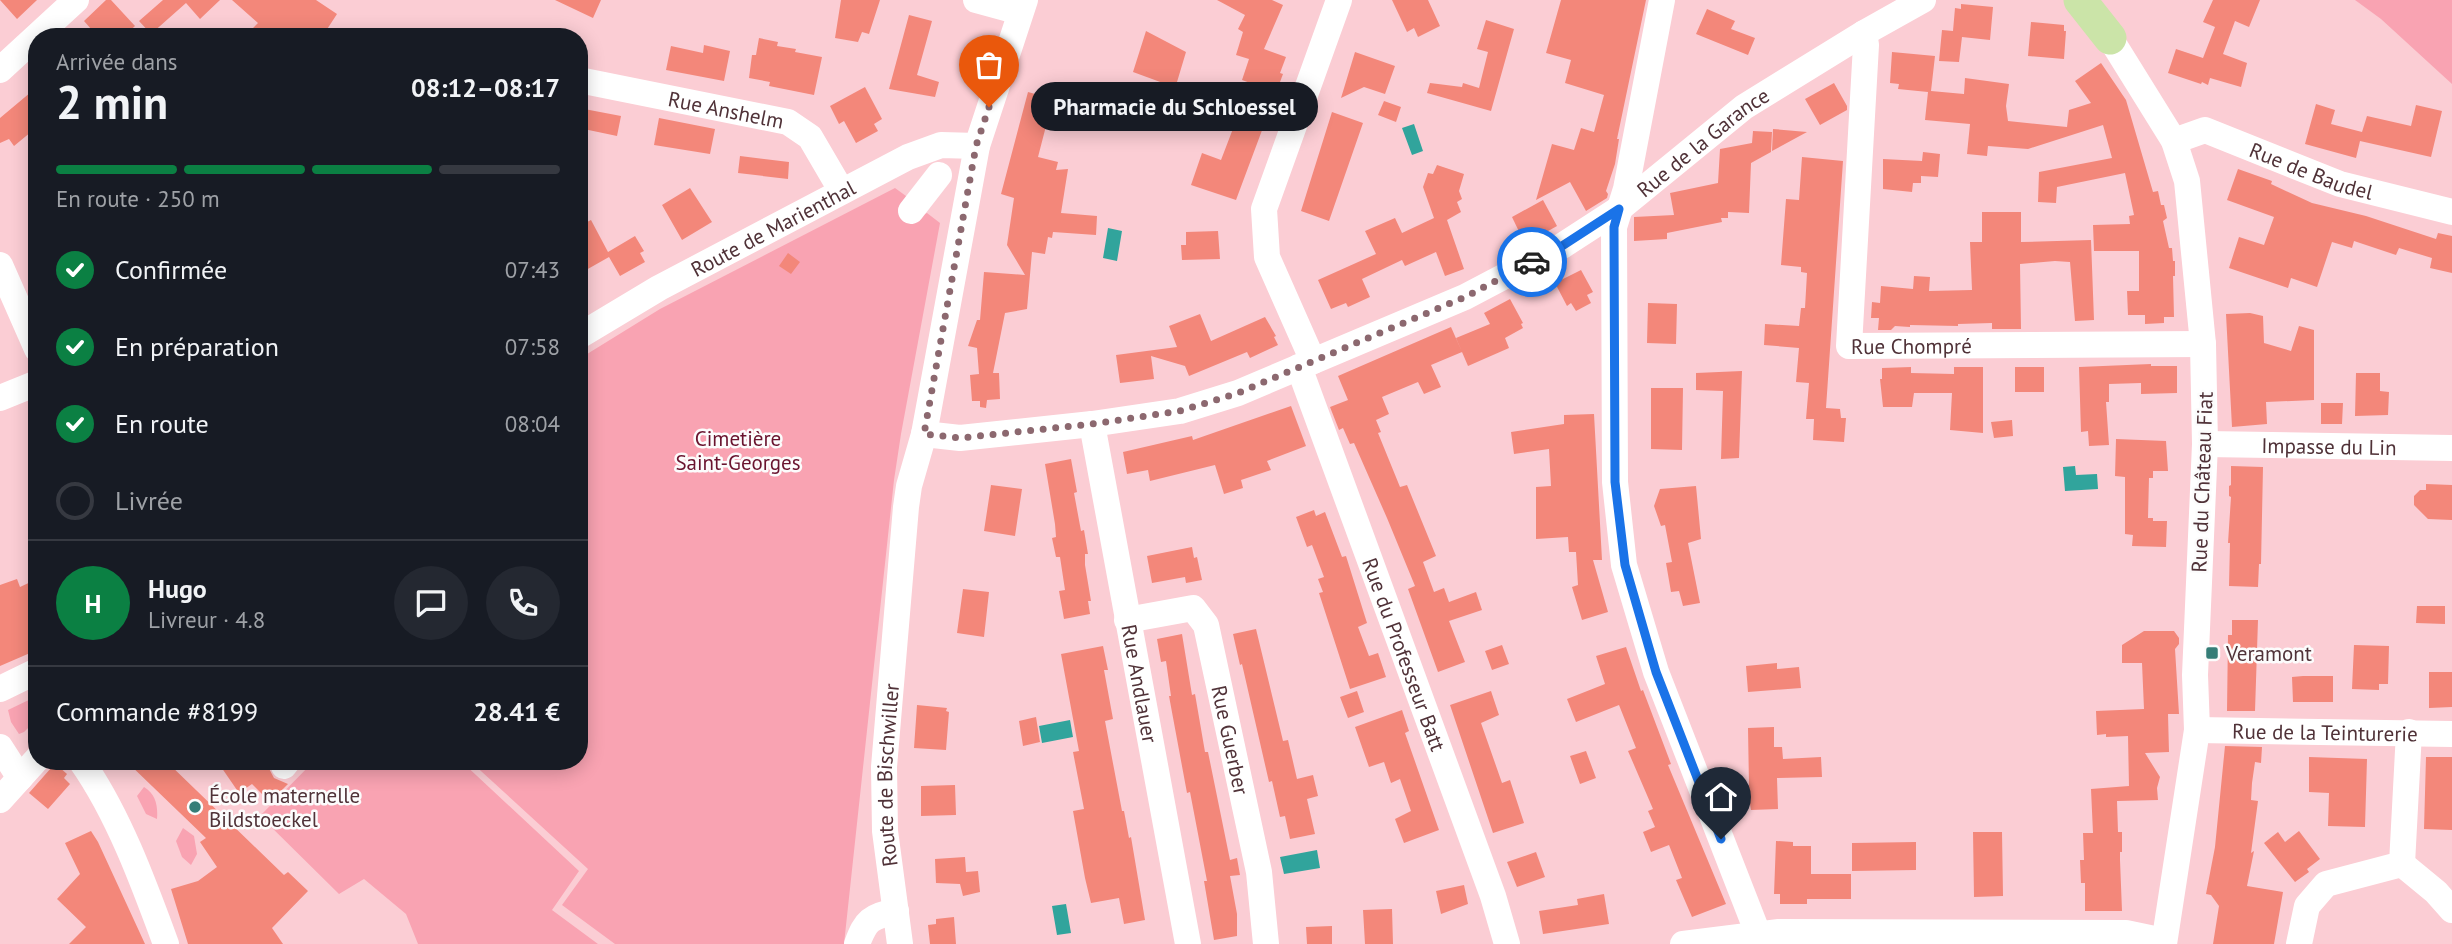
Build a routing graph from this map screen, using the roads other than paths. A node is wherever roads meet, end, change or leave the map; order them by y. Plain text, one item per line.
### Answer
1 (76, 0) edge
2 (976, 0) edge
3 (1339, 0) edge
4 (1662, 0) edge
5 (1923, 0) edge
6 (2080, 0) edge
7 (2107, 0) edge
8 (1022, 6) edge
9 (46, 28) edge
10 (1864, 33) junction
11 (2110, 38) junction
12 (28, 44) edge
13 (0, 70) edge
14 (588, 82) edge
15 (2174, 141) junction
16 (976, 146) junction
17 (939, 175) dead end
18 (841, 190) junction
19 (1619, 209) junction
20 (911, 211) dead end
21 (2452, 212) edge
22 (0, 265) edge
23 (28, 329) edge
24 (588, 331) edge
25 (2203, 344) junction
26 (1306, 364) junction
27 (28, 387) edge
28 (0, 398) edge
29 (1092, 424) junction
30 (924, 434) junction
31 (2205, 444) junction
32 (2452, 448) edge
33 (1127, 620) junction
34 (28, 675) edge
35 (0, 689) edge
36 (2197, 730) junction
37 (2409, 732) junction
38 (2452, 734) edge
39 (0, 747) edge
40 (28, 769) edge
41 (87, 770) edge
42 (0, 800) edge
43 (2402, 864) junction
44 (2452, 910) edge
45 (896, 911) junction
46 (1760, 939) edge
47 (2164, 942) edge
48 (166, 944) edge
49 (857, 944) edge
50 (900, 944) edge
51 (1188, 944) edge
52 (1266, 944) edge
53 (1507, 944) edge
54 (1684, 944) edge
55 (2299, 944) edge

1 - 9 street
2 - 8 street
3 - 26 street, Rue du Professeur Batt
4 - 19 street
5 - 10 street, Rue de la Garance
6 - 11 main road, Rue du Château Fiat
7 - 11 main road, Rue du Château Fiat
8 - 16 street, Route de Bischwiller
10 - 19 street, Rue de la Garance
10 - 25 street, Rue Chompré
11 - 15 street, Rue du Château Fiat
12 - 13 street
14 - 18 street, Rue Anshelm
15 - 21 street, Rue de Baudel
15 - 25 street, Rue du Château Fiat
16 - 18 street, Route de Marienthal
16 - 30 street, Route de Bischwiller
17 - 20 street
18 - 24 street, Route de Marienthal
19 - 26 street, Rue de la Garance
19 - 46 street
22 - 23 street
25 - 31 street, Rue du Château Fiat
26 - 29 street, Rue de la Garance
26 - 53 street, Rue du Professeur Batt
27 - 28 street
29 - 30 street, Rue de la Garance
29 - 33 street, Rue Andlauer
30 - 45 street, Route de Bischwiller
31 - 32 street, Impasse du Lin
31 - 36 street, Rue du Château Fiat
33 - 51 street, Rue Andlauer
33 - 52 street, Rue Guerber
34 - 35 street
36 - 37 street, Rue de la Teinturerie
36 - 47 street, Rue du Château Fiat
37 - 38 street, Rue de la Teinturerie
37 - 43 street
39 - 40 street
40 - 42 street
41 - 48 street
43 - 44 street
43 - 55 street
45 - 49 street
45 - 50 street, Route de Bischwiller
46 - 47 street
46 - 54 street

